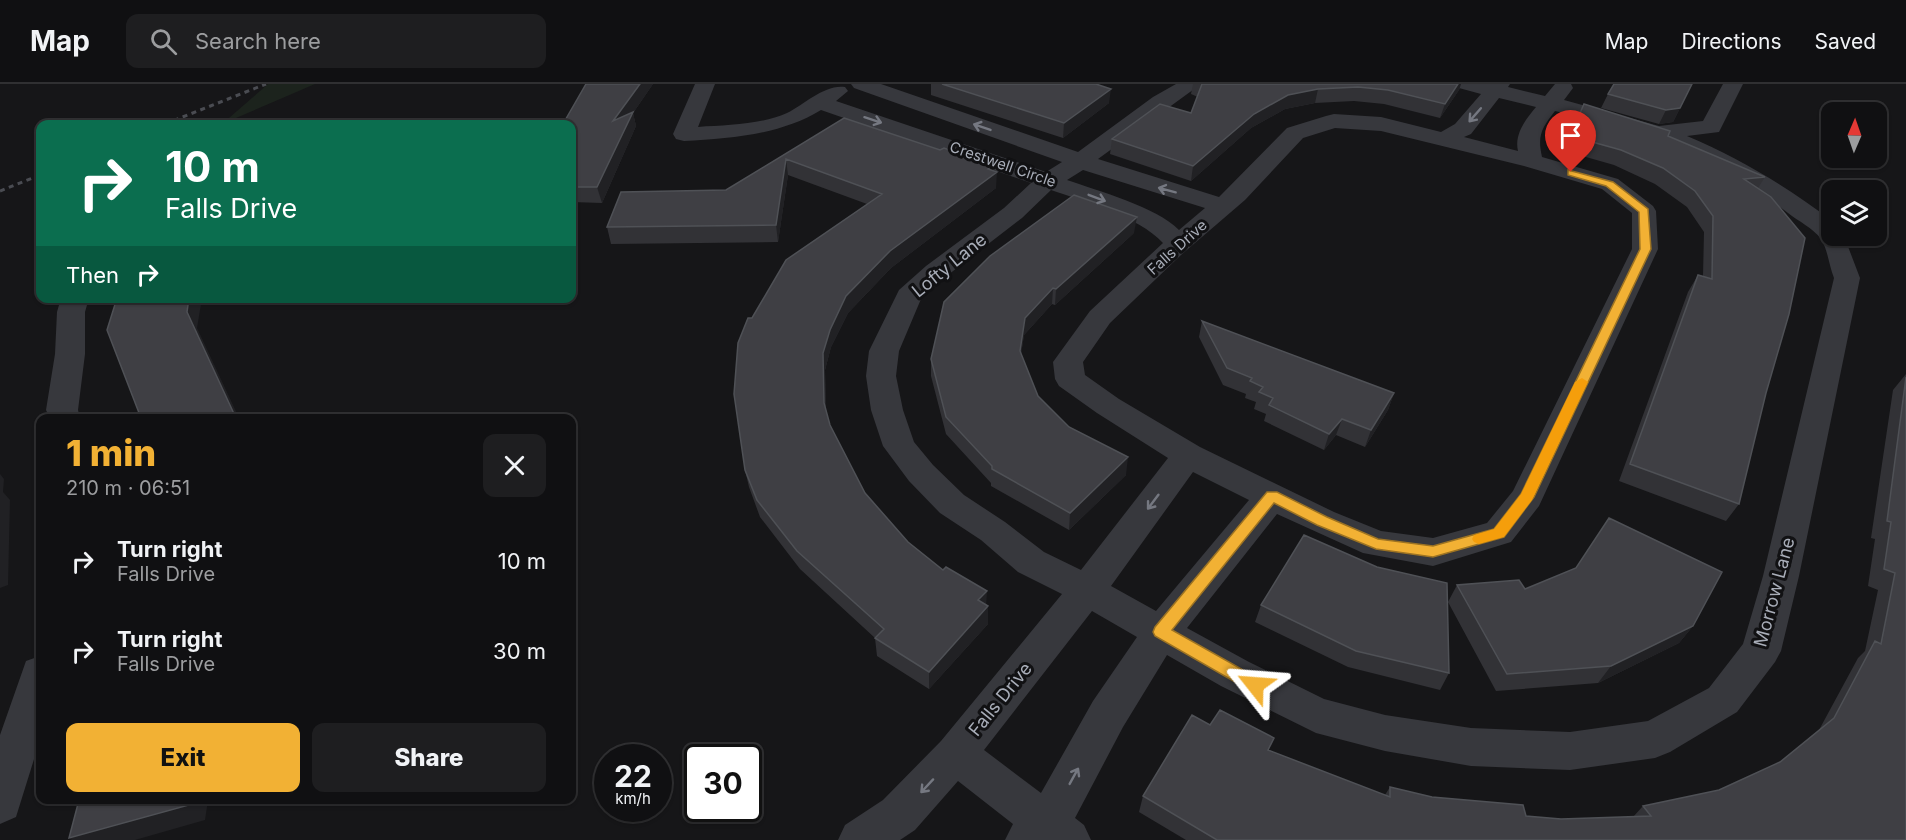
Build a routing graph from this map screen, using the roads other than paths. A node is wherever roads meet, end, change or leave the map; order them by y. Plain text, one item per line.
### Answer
1 (705, 84) edge
2 (849, 84) edge
3 (861, 84) edge
4 (1191, 84) edge
5 (1466, 84) edge
6 (1733, 84) edge
7 (1497, 87) edge
8 (1558, 93) edge
9 (818, 102) junction
10 (1660, 132) junction
11 (1444, 139) junction
12 (1082, 160) junction
13 (1532, 161) junction
14 (1049, 180) junction
15 (1223, 206) junction
16 (1178, 244) junction
17 (74, 303) edge
18 (64, 414) edge
19 (1188, 455) junction
20 (1272, 496) junction
21 (1087, 590) junction
22 (1161, 632) junction
23 (36, 686) edge
24 (956, 754) junction
25 (0, 803) edge
26 (1048, 834) edge
27 (861, 840) edge

1 - 9 street
2 - 9 street
12 -> 3 street, Crestwell Circle
4 - 12 street, Lofty Lane
5 - 7 street
6 - 10 street
7 - 8 street
7 -> 11 street
8 - 10 street, Morrow Lane
8 - 13 street
9 -> 14 street, Crestwell Circle
10 - 22 street, Morrow Lane
11 - 13 street, Falls Drive
11 - 15 street, Falls Drive
12 - 14 street, Lofty Lane
15 -> 12 street, Crestwell Circle
13 - 20 street, Falls Drive
14 -> 16 street, Crestwell Circle
14 - 21 street, Lofty Lane
15 - 16 street, Falls Drive
16 - 19 street, Falls Drive
17 - 18 street
19 - 20 street, Falls Drive
19 -> 21 street, Falls Drive
20 - 22 street
21 - 22 street, Morrow Lane
21 - 24 street, Falls Drive
26 -> 22 street
23 - 25 street
24 - 26 street
24 -> 27 street, Falls Drive

